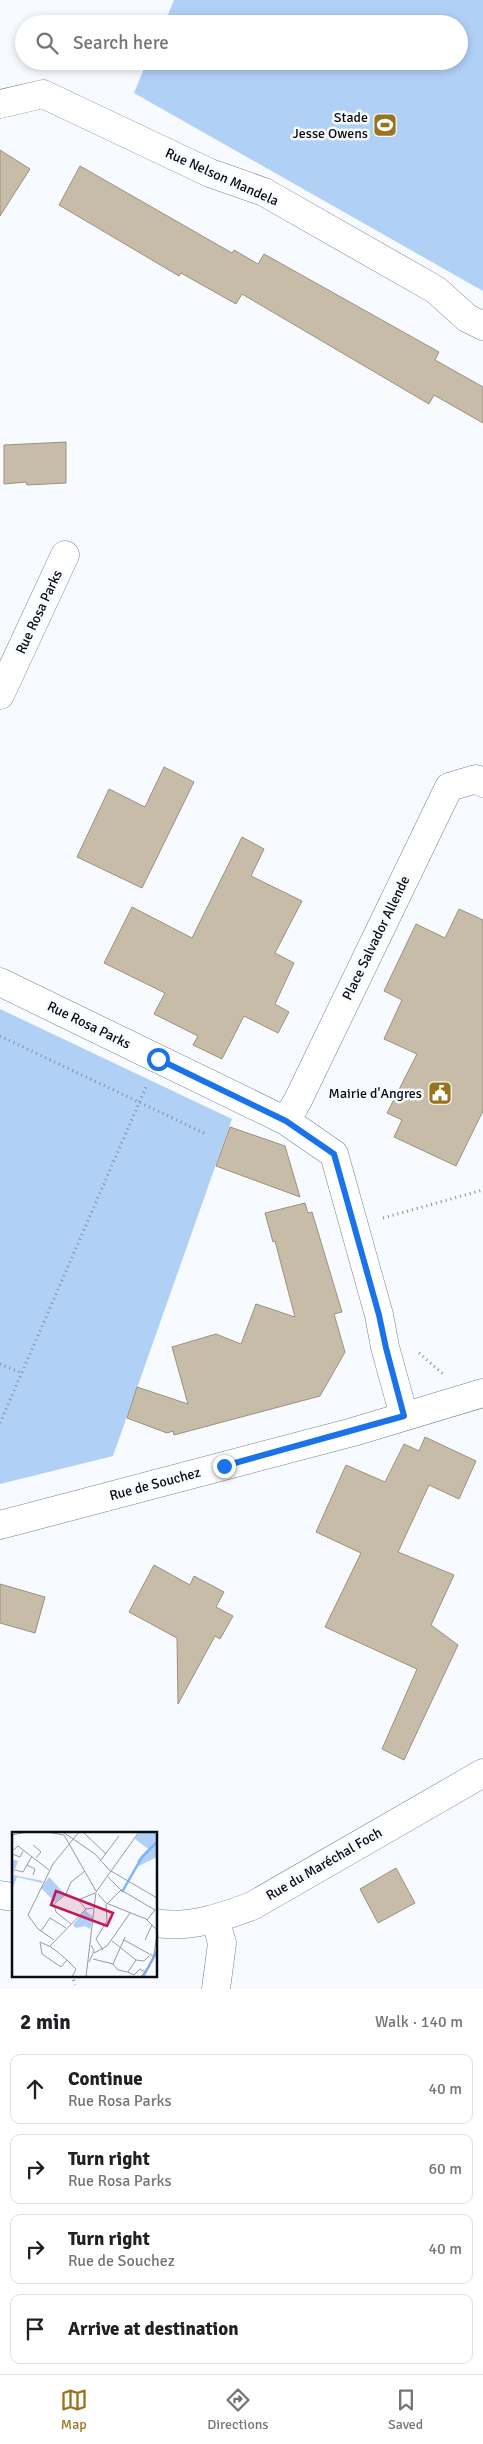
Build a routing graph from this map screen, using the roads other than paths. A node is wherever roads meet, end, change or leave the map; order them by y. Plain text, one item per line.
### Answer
1 (0, 104) edge
2 (483, 326) edge
3 (65, 555) dead end
4 (0, 695) edge
5 (483, 783) edge
6 (0, 982) edge
7 (286, 1121) junction
8 (483, 1393) edge
9 (404, 1416) junction
10 (0, 1525) edge
11 (483, 1773) edge
12 (215, 1920) junction
13 (158, 1923) edge
14 (216, 1989) edge

1 - 2 street, Rue Nelson Mandela
3 - 4 street, Rue Rosa Parks
5 - 7 street, Place Salvador Allende
6 - 7 street, Rue Rosa Parks
7 - 9 street, Rue Rosa Parks
8 - 9 street, Rue de Souchez
9 - 10 street, Rue de Souchez
11 - 12 street, Rue du Maréchal Foch
12 - 13 street, Rue du Maréchal Foch
12 - 14 street

